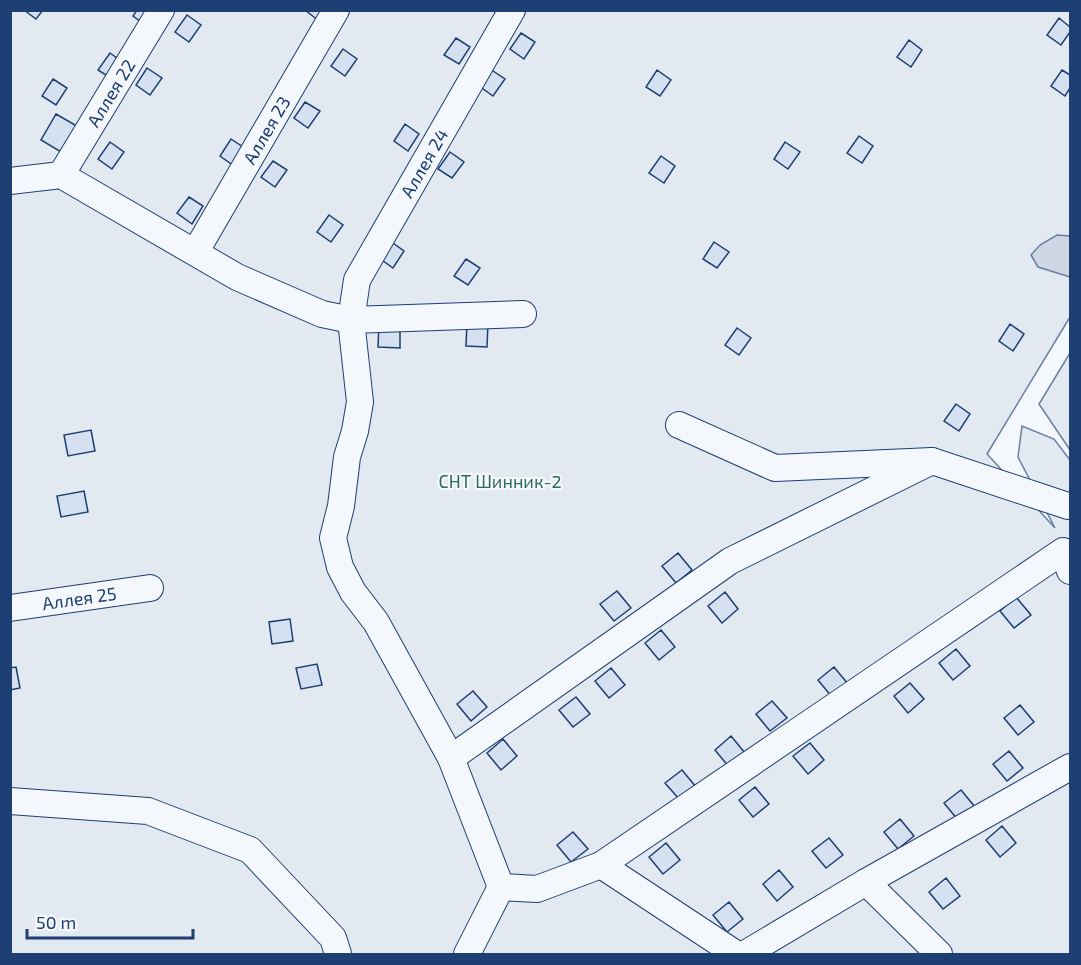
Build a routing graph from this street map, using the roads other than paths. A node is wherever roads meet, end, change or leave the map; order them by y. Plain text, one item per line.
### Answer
1 (161, 10) edge
2 (336, 10) edge
3 (512, 10) edge
4 (61, 175) junction
5 (10, 181) edge
6 (196, 251) junction
7 (523, 314) dead end
8 (351, 320) junction
9 (679, 425) dead end
10 (932, 461) junction
11 (1068, 506) dead end
12 (1071, 571) edge
13 (150, 588) dead end
14 (10, 608) edge
15 (451, 758) junction
16 (1071, 767) edge
17 (10, 801) edge
18 (601, 865) junction
19 (866, 882) junction
20 (501, 887) junction
21 (338, 954) edge
22 (467, 954) edge
23 (736, 954) edge
24 (745, 954) edge
25 (939, 954) edge

1 - 4 lane, Аллея 22
2 - 6 lane, Аллея 23
3 - 8 lane, Аллея 24
4 - 5 lane
4 - 6 lane
6 - 8 lane
7 - 8 lane
8 - 15 lane, Аллея 24
9 - 10 lane
10 - 11 lane
10 - 15 lane
12 - 18 lane
13 - 14 lane, Аллея 25
15 - 20 lane, Аллея 24
16 - 19 lane
17 - 21 lane
18 - 20 lane
18 - 23 lane
19 - 24 lane
19 - 25 lane
20 - 22 lane

